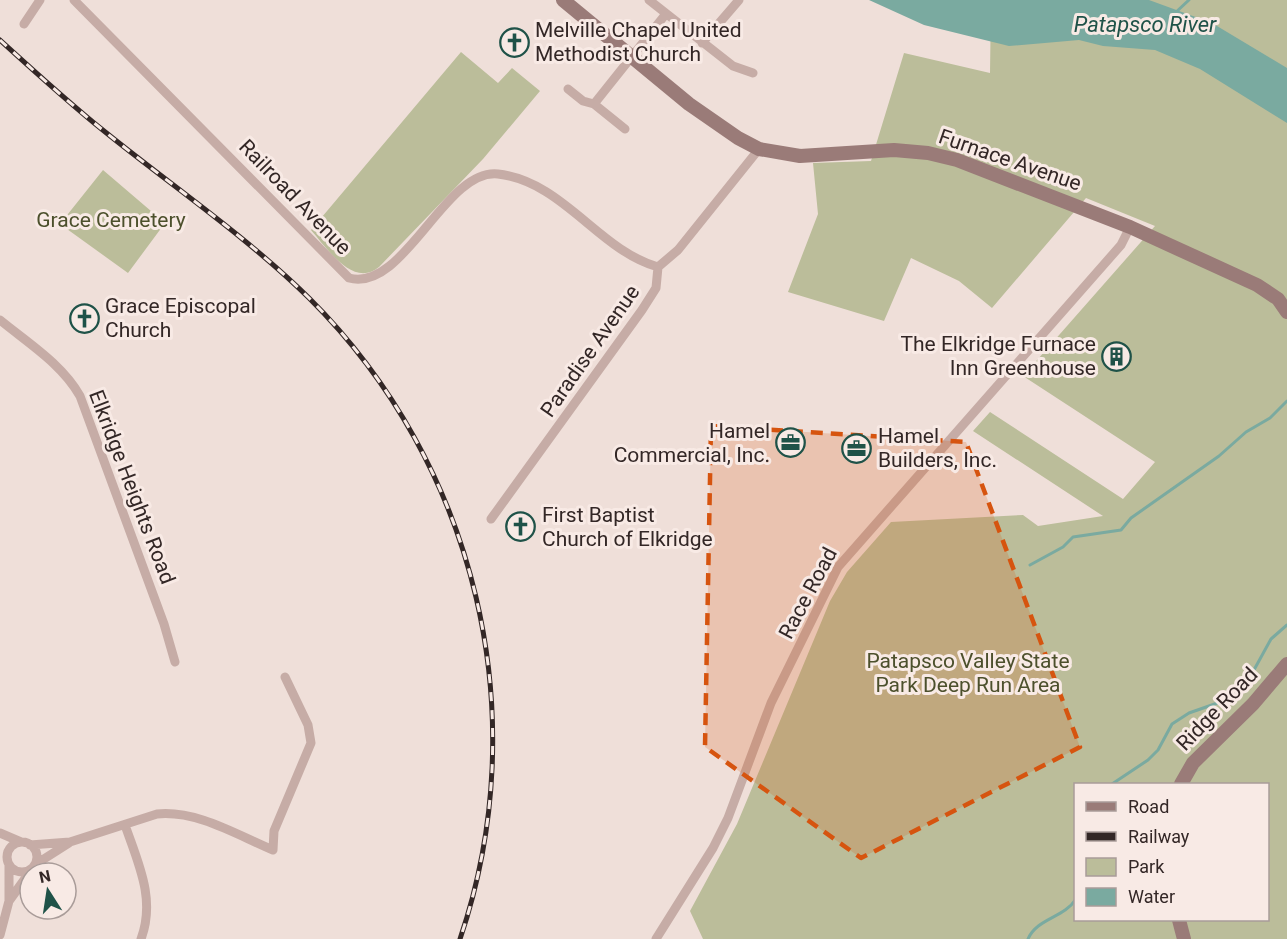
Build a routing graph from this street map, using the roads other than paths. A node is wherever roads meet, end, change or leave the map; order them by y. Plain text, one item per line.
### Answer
1 (40, 0) edge
2 (74, 0) edge
3 (563, 0) edge
4 (649, 0) edge
5 (739, 0) edge
6 (665, 15) junction
7 (24, 24) dead end
8 (702, 43) junction
9 (632, 57) junction
10 (753, 73) dead end
11 (568, 89) dead end
12 (594, 104) junction
13 (625, 129) dead end
14 (759, 149) junction
15 (1130, 227) junction
16 (658, 267) junction
17 (1287, 312) edge
18 (0, 320) edge
19 (491, 519) dead end
20 (175, 662) dead end
21 (1287, 664) edge
22 (285, 677) dead end
23 (1182, 783) edge
24 (125, 825) junction
25 (0, 833) edge
26 (70, 842) junction
27 (26, 844) junction
28 (0, 848) edge
29 (35, 861) edge
30 (42, 861) edge
31 (8, 862) junction
32 (18, 870) edge
33 (18, 889) edge
34 (9, 902) junction
35 (1179, 921) edge
36 (0, 935) edge
37 (141, 939) edge
38 (656, 939) edge
39 (1184, 939) edge

1 - 7 street
2 - 16 street, Railroad Avenue
3 - 9 street, Furnace Avenue
4 - 6 street
5 - 8 street
6 - 8 street
6 - 9 street
8 - 10 street
9 - 12 street
9 - 14 street, Furnace Avenue
11 - 12 street
12 - 13 street
14 - 15 street, Furnace Avenue
14 - 16 street, Paradise Avenue
15 - 17 street, Furnace Avenue
15 - 38 street, Race Road
16 - 19 street, Paradise Avenue
18 - 20 street, Elkridge Heights Road
21 - 23 street, Ridge Road
22 - 24 street
24 - 26 street
24 - 37 street
25 - 27 street
26 - 27 street
26 - 30 street
27 - 29 street
27 - 31 street
28 - 31 street
31 - 32 street
31 - 34 street
33 - 34 street
34 - 36 street
35 - 39 street

